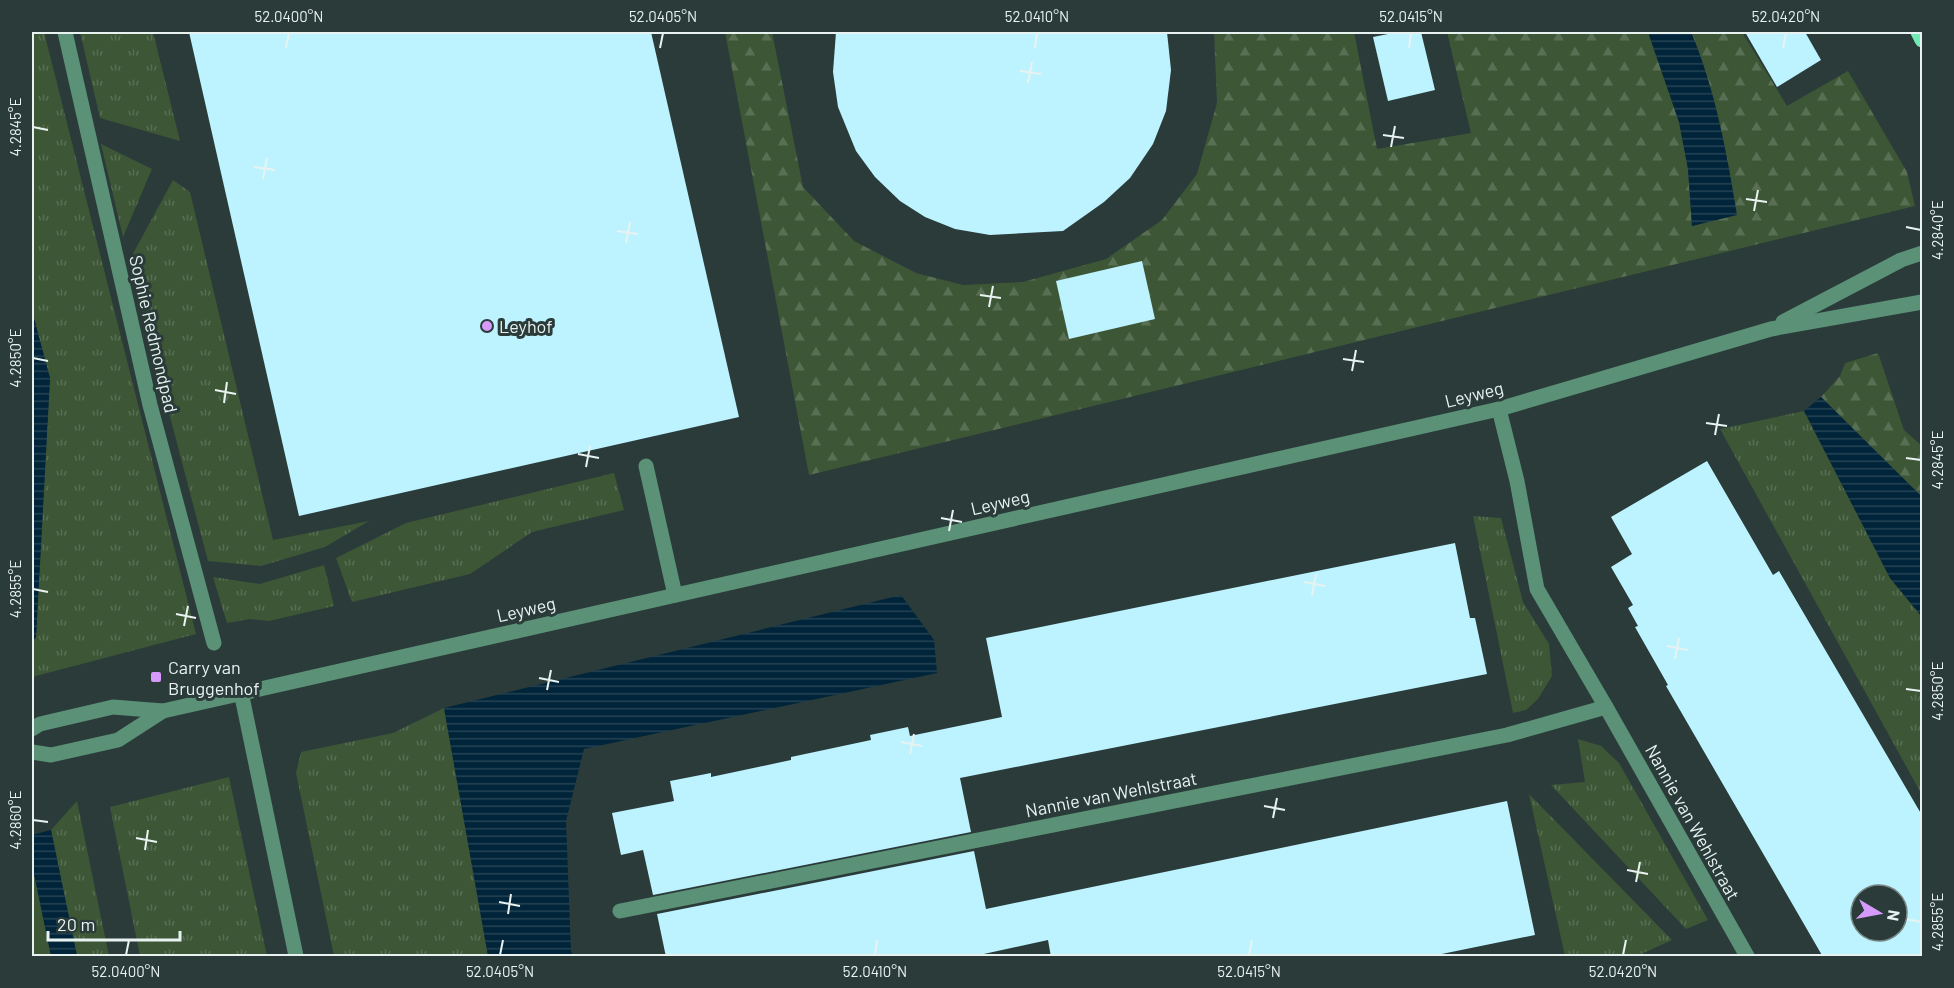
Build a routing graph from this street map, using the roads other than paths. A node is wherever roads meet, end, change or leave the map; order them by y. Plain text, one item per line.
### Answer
1 (64, 32) edge
2 (1918, 32) edge
3 (1923, 40) edge
4 (1923, 253) edge
5 (1923, 302) edge
6 (1771, 329) junction
7 (1499, 409) junction
8 (646, 466) dead end
9 (675, 595) junction
10 (214, 643) dead end
11 (241, 692) junction
12 (1606, 707) junction
13 (163, 711) junction
14 (32, 729) edge
15 (32, 752) edge
16 (620, 911) dead end
17 (296, 957) edge
18 (1747, 957) edge

1 - 10 street, Sophie Redmondpad
2 - 3 main road
4 - 6 street, Leyweg
5 - 6 street, Leyweg
6 - 7 street, Leyweg
7 - 9 street, Leyweg
7 - 12 street, Nannie van Wehlstraat
8 - 9 street
9 - 11 street, Leyweg
11 - 13 street, Leyweg
11 - 17 street
12 - 16 street, Nannie van Wehlstraat
12 - 18 street, Nannie van Wehlstraat
13 - 14 street, Leyweg
13 - 15 street, Leyweg

